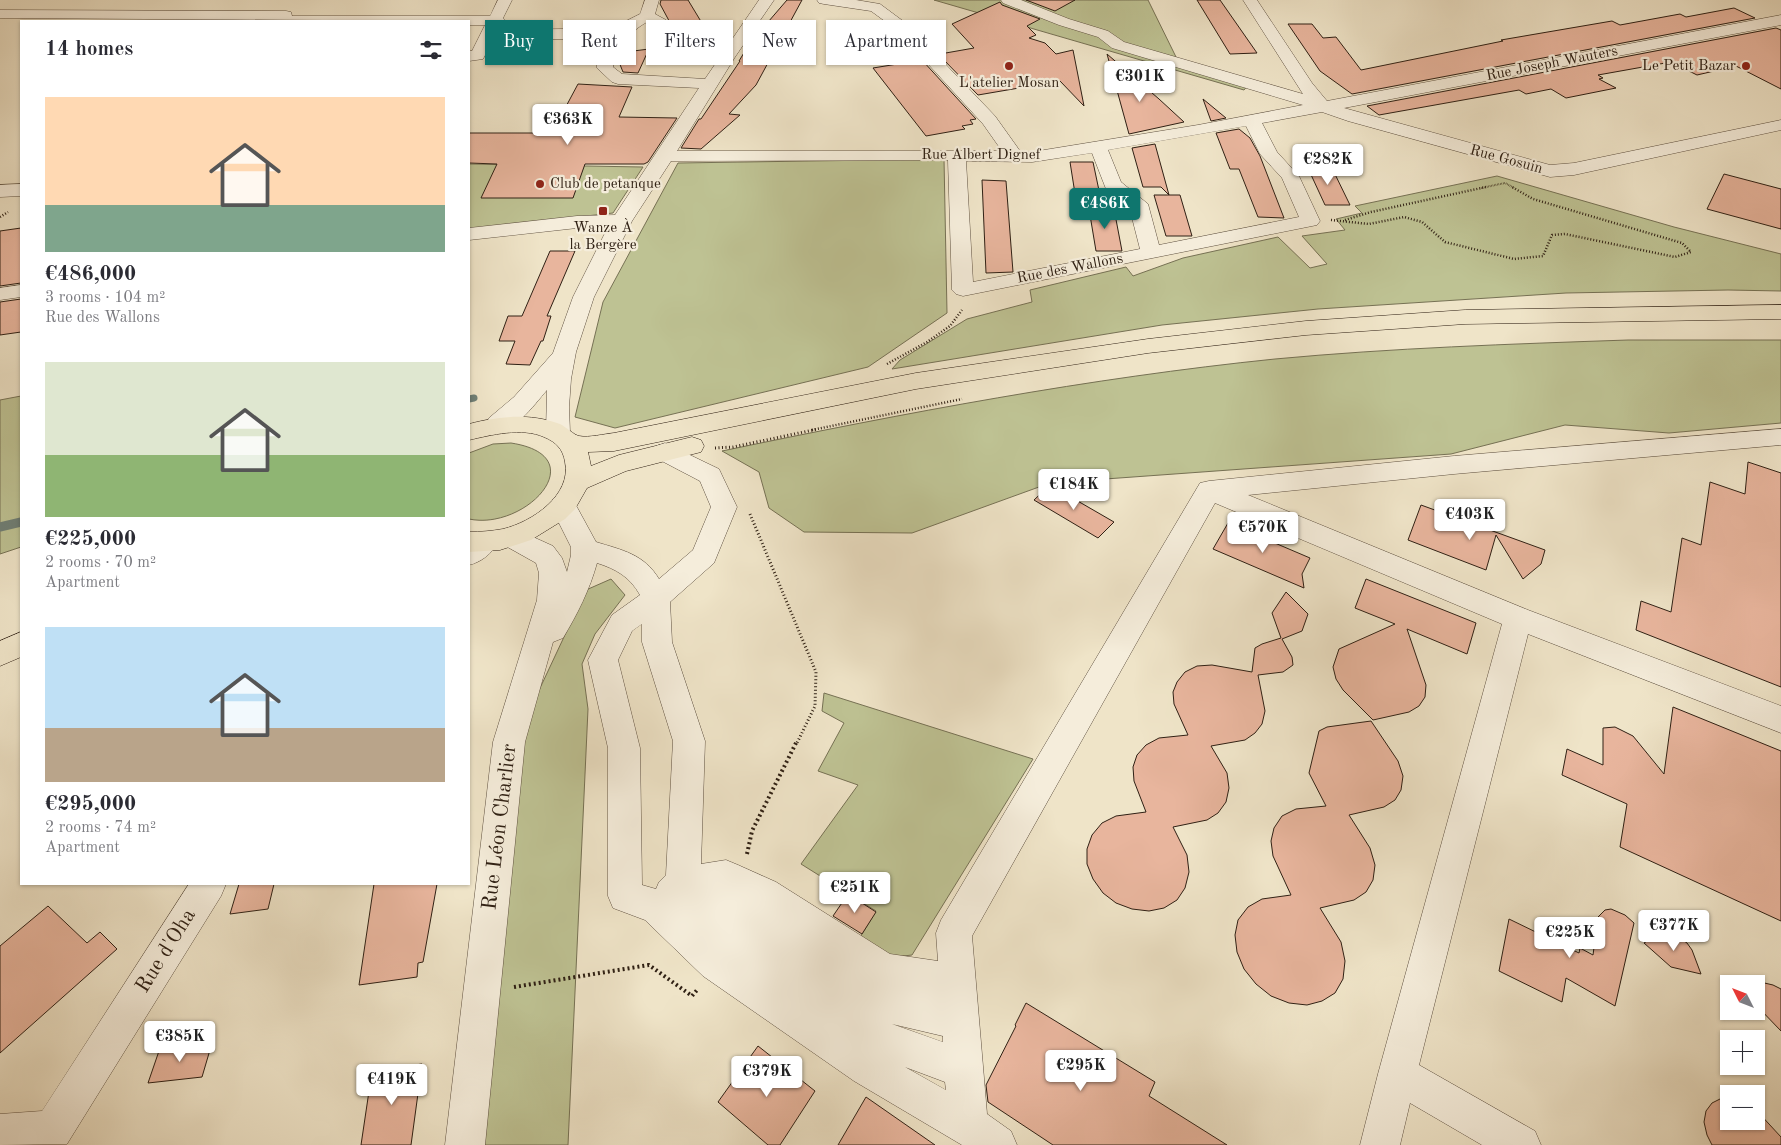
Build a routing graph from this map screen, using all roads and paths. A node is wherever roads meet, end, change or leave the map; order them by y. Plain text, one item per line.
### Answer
1 (41, 0) edge
2 (505, 0) edge
3 (652, 0) edge
4 (767, 0) edge
5 (824, 0) edge
6 (1008, 0) edge
7 (1250, 0) edge
8 (0, 14) edge
9 (24, 14) junction
10 (285, 15) edge
11 (646, 16) junction
12 (409, 20) edge
13 (470, 20) edge
14 (485, 20) edge
15 (496, 20) edge
16 (655, 20) edge
17 (1781, 20) edge
18 (6, 29) dead end
19 (553, 34) edge
20 (563, 34) dead end
21 (485, 41) edge
22 (470, 56) edge
23 (709, 84) junction
24 (1322, 106) junction
25 (1251, 119) junction
26 (1781, 125) edge
27 (1098, 146) junction
28 (957, 155) junction
29 (665, 156) junction
30 (1015, 157) junction
31 (20, 190) edge
32 (0, 191) edge
33 (1310, 220) junction
34 (1345, 220) junction
35 (622, 221) junction
36 (470, 234) edge
37 (1151, 254) junction
38 (963, 290) junction
39 (20, 291) edge
40 (0, 294) edge
41 (1781, 312) edge
42 (1781, 329) edge
43 (562, 357) junction
44 (886, 364) dead end
45 (964, 398) dead end
46 (498, 424) junction
47 (470, 432) edge
48 (1781, 437) edge
49 (565, 439) junction
50 (713, 448) dead end
51 (665, 452) junction
52 (1209, 490) junction
53 (570, 494) junction
54 (749, 513) dead end
55 (483, 544) edge
56 (585, 549) junction
57 (656, 598) junction
58 (1518, 618) junction
59 (20, 644) edge
60 (0, 654) edge
61 (533, 660) junction
62 (1781, 720) edge
63 (683, 883) junction
64 (208, 885) edge
65 (764, 894) junction
66 (656, 907) junction
67 (716, 963) junction
68 (958, 982) junction
69 (512, 987) dead end
70 (960, 1022) junction
71 (964, 1069) junction
72 (1397, 1074) junction
73 (0, 1134) edge
74 (983, 1135) edge
75 (48, 1137) edge
76 (465, 1145) edge
77 (1380, 1145) edge
78 (1521, 1145) edge

1 - 9 street
2 - 15 street
3 - 11 street
4 - 23 street
5 - 30 street
6 - 24 street, Rue Gosuin
7 - 24 street
8 - 9 street
9 - 10 street
9 - 18 street
10 - 12 street
11 - 16 street
11 - 23 street
13 - 14 street
17 - 24 street, Rue Joseph Wauters
19 - 20 street
21 - 22 street
23 - 29 street
24 - 25 street, Rue Albert Dignef
24 - 26 street, Rue Gosuin
25 - 27 street, Rue Albert Dignef
25 - 33 street
27 - 30 street, Rue Albert Dignef
27 - 37 street
28 - 29 street, Rue Albert Dignef
28 - 30 street, Rue Albert Dignef
28 - 38 street
29 - 35 street
31 - 32 street
33 - 34 path
33 - 37 street, Rue des Wallons
34 - 34 path
35 - 36 street
35 - 43 street
37 - 38 street, Rue des Wallons
38 - 44 path
39 - 40 street
41 - 49 main road
42 - 51 main road
43 - 46 street
43 - 49 street
45 - 50 path
46 - 47 main road
46 - 49 main road
48 - 52 street
49 - 53 main road
51 - 53 main road
51 - 57 street
52 - 58 street
52 - 68 street
53 - 55 main road
53 - 56 street
54 - 65 path
55 - 61 street, Rue Léon Charlier
56 - 57 street
56 - 61 street, Rue Léon Charlier
57 - 63 street
57 - 66 street
58 - 62 street
58 - 72 street
59 - 60 main road
61 - 76 street, Rue Léon Charlier
63 - 65 street
63 - 66 street
63 - 70 street
63 - 71 street
64 - 75 street, Rue d'Oha
65 - 68 street
66 - 67 street
67 - 69 path
67 - 74 street
68 - 70 street
70 - 71 street
71 - 74 street
72 - 77 street
72 - 78 street
73 - 75 street

